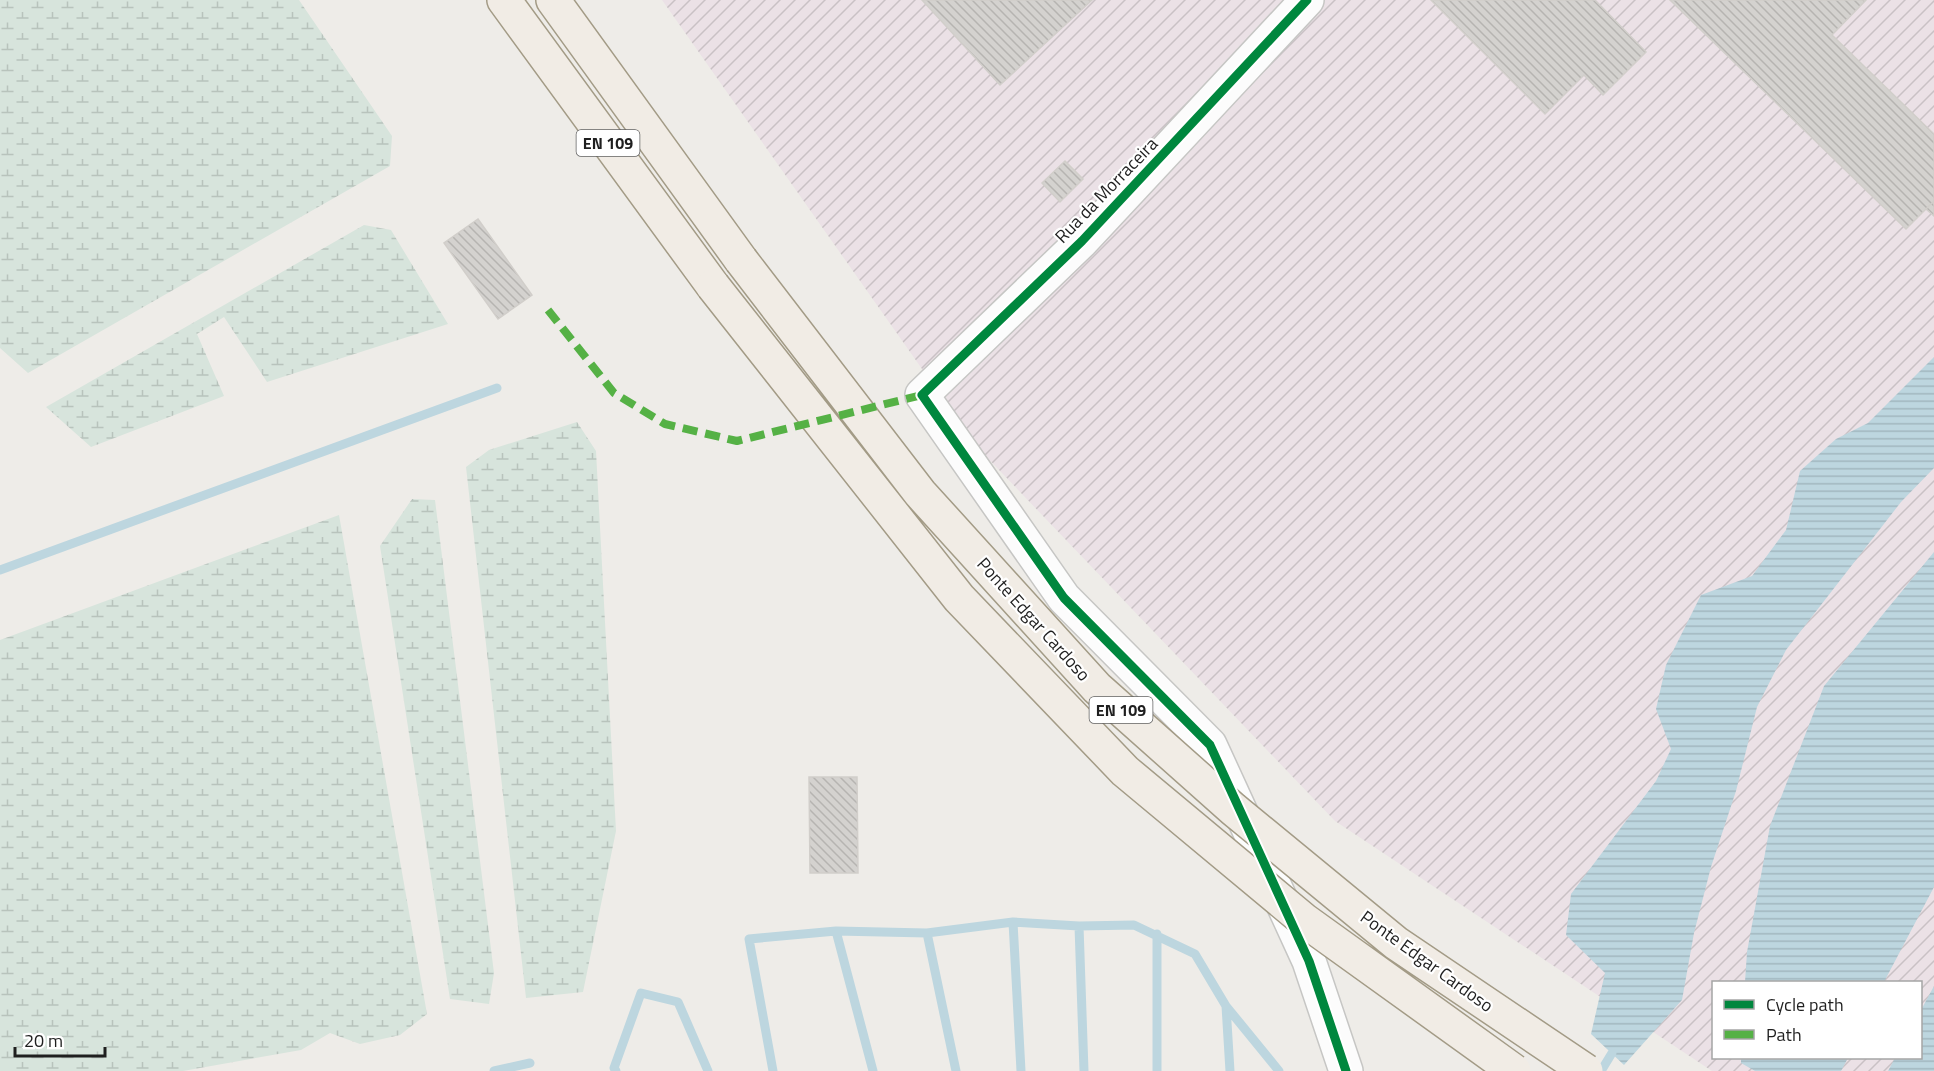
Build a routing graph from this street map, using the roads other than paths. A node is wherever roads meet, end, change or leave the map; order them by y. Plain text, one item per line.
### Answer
1 (504, 0) edge
2 (553, 0) edge
3 (1308, 0) edge
4 (1346, 1071) edge
5 (1514, 1071) edge
6 (1586, 1071) edge

1 - 5 main road, Ponte Edgar Cardoso / EN 109, bridge
2 - 6 main road, Ponte Edgar Cardoso / EN 109, bridge
3 - 4 street, Rua da Morraceira

